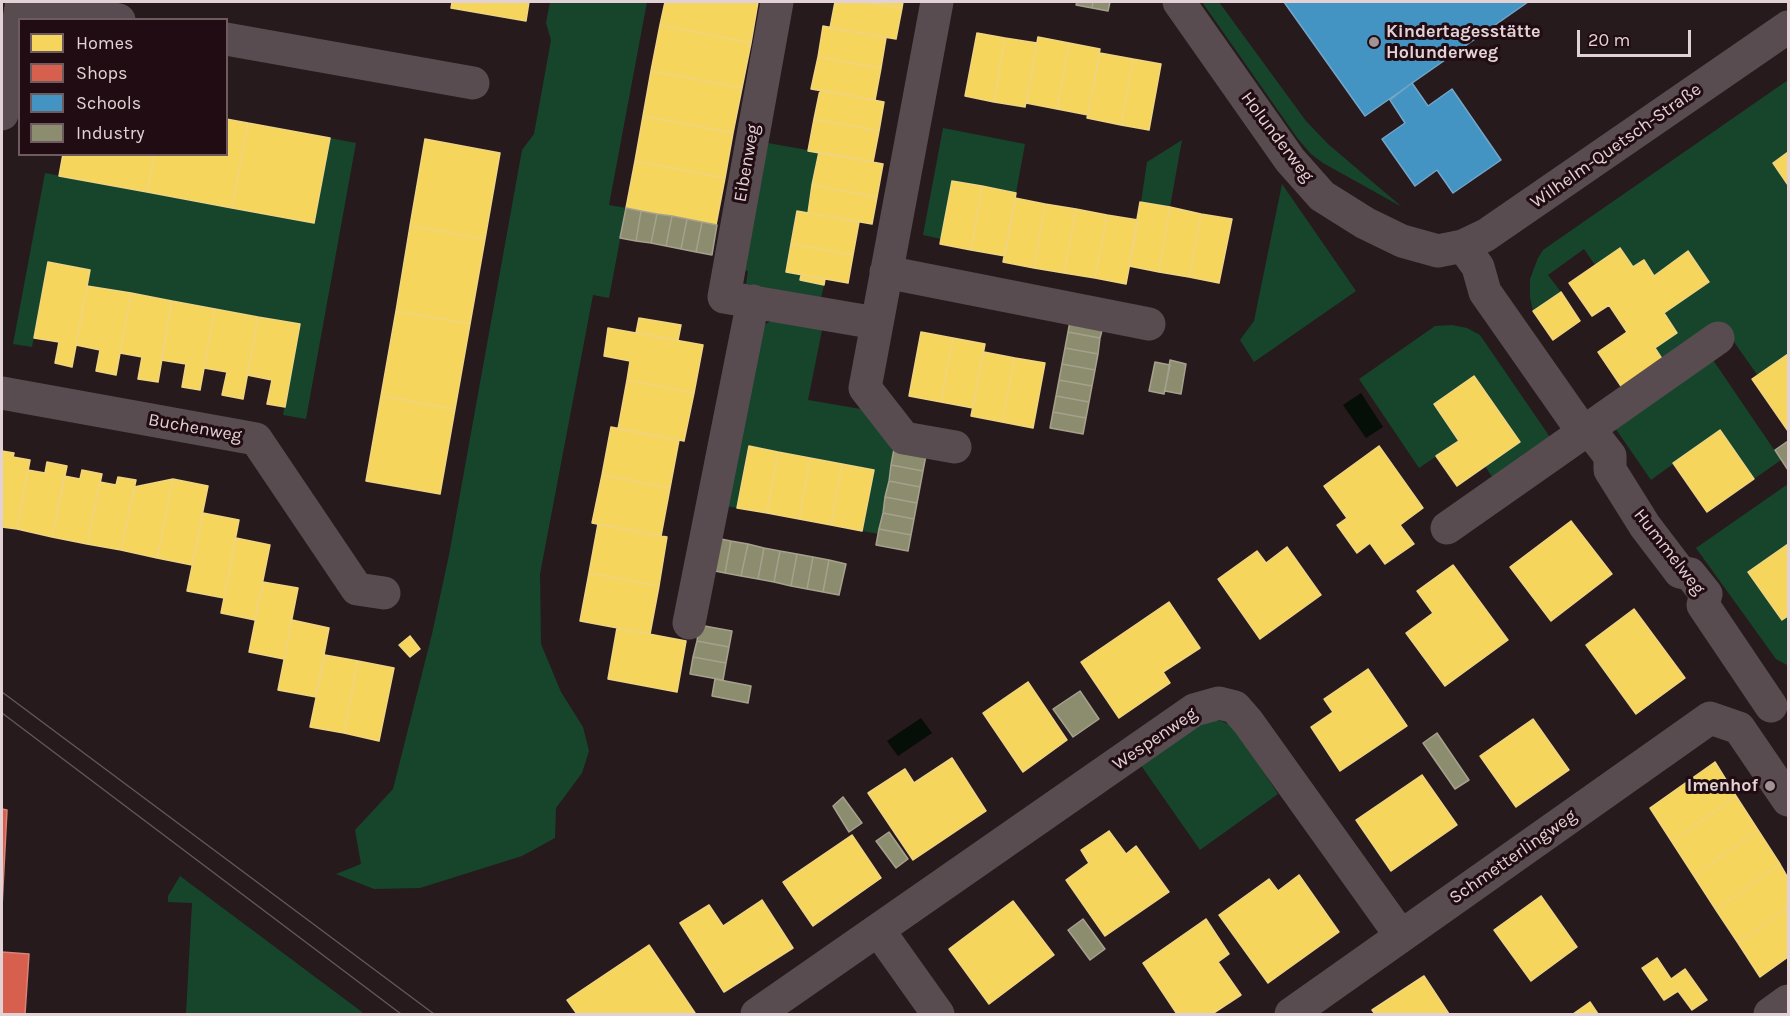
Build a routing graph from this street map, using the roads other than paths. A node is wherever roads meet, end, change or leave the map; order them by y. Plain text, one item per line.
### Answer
1 (22, 2) edge
2 (777, 2) edge
3 (937, 2) edge
4 (1179, 2) edge
5 (19, 18) edge
6 (107, 18) edge
7 (18, 24) edge
8 (1788, 27) edge
9 (228, 39) edge
10 (473, 83) dead end
11 (2, 114) edge
12 (1451, 249) junction
13 (886, 272) junction
14 (753, 301) junction
15 (876, 323) junction
16 (1149, 324) dead end
17 (1718, 338) dead end
18 (2, 393) edge
19 (1583, 432) junction
20 (956, 447) dead end
21 (1447, 528) dead end
22 (384, 593) dead end
23 (689, 623) dead end
24 (1780, 700) edge
25 (1739, 728) junction
26 (1788, 800) edge
27 (879, 931) junction
28 (1401, 936) junction
29 (758, 1014) edge
30 (938, 1014) edge
31 (1291, 1014) edge

1 - 5 street
1 - 6 street
2 - 14 street, Eibenweg
3 - 13 street
4 - 12 street, Holunderweg
7 - 11 street
8 - 12 street, Wilhelm-Quetsch-Straße
9 - 10 street
12 - 19 street, Hummelweg
13 - 15 street
13 - 16 street
14 - 15 street, Eibenweg
14 - 23 street
15 - 20 street
17 - 19 street
18 - 22 street, Buchenweg
19 - 21 street
19 - 24 street, Hummelweg
24 - 25 street
25 - 26 street
25 - 28 street, Schmetterlingweg
27 - 28 street, Wespenweg
27 - 29 street, Wespenweg
27 - 30 street
28 - 31 street, Schmetterlingweg

